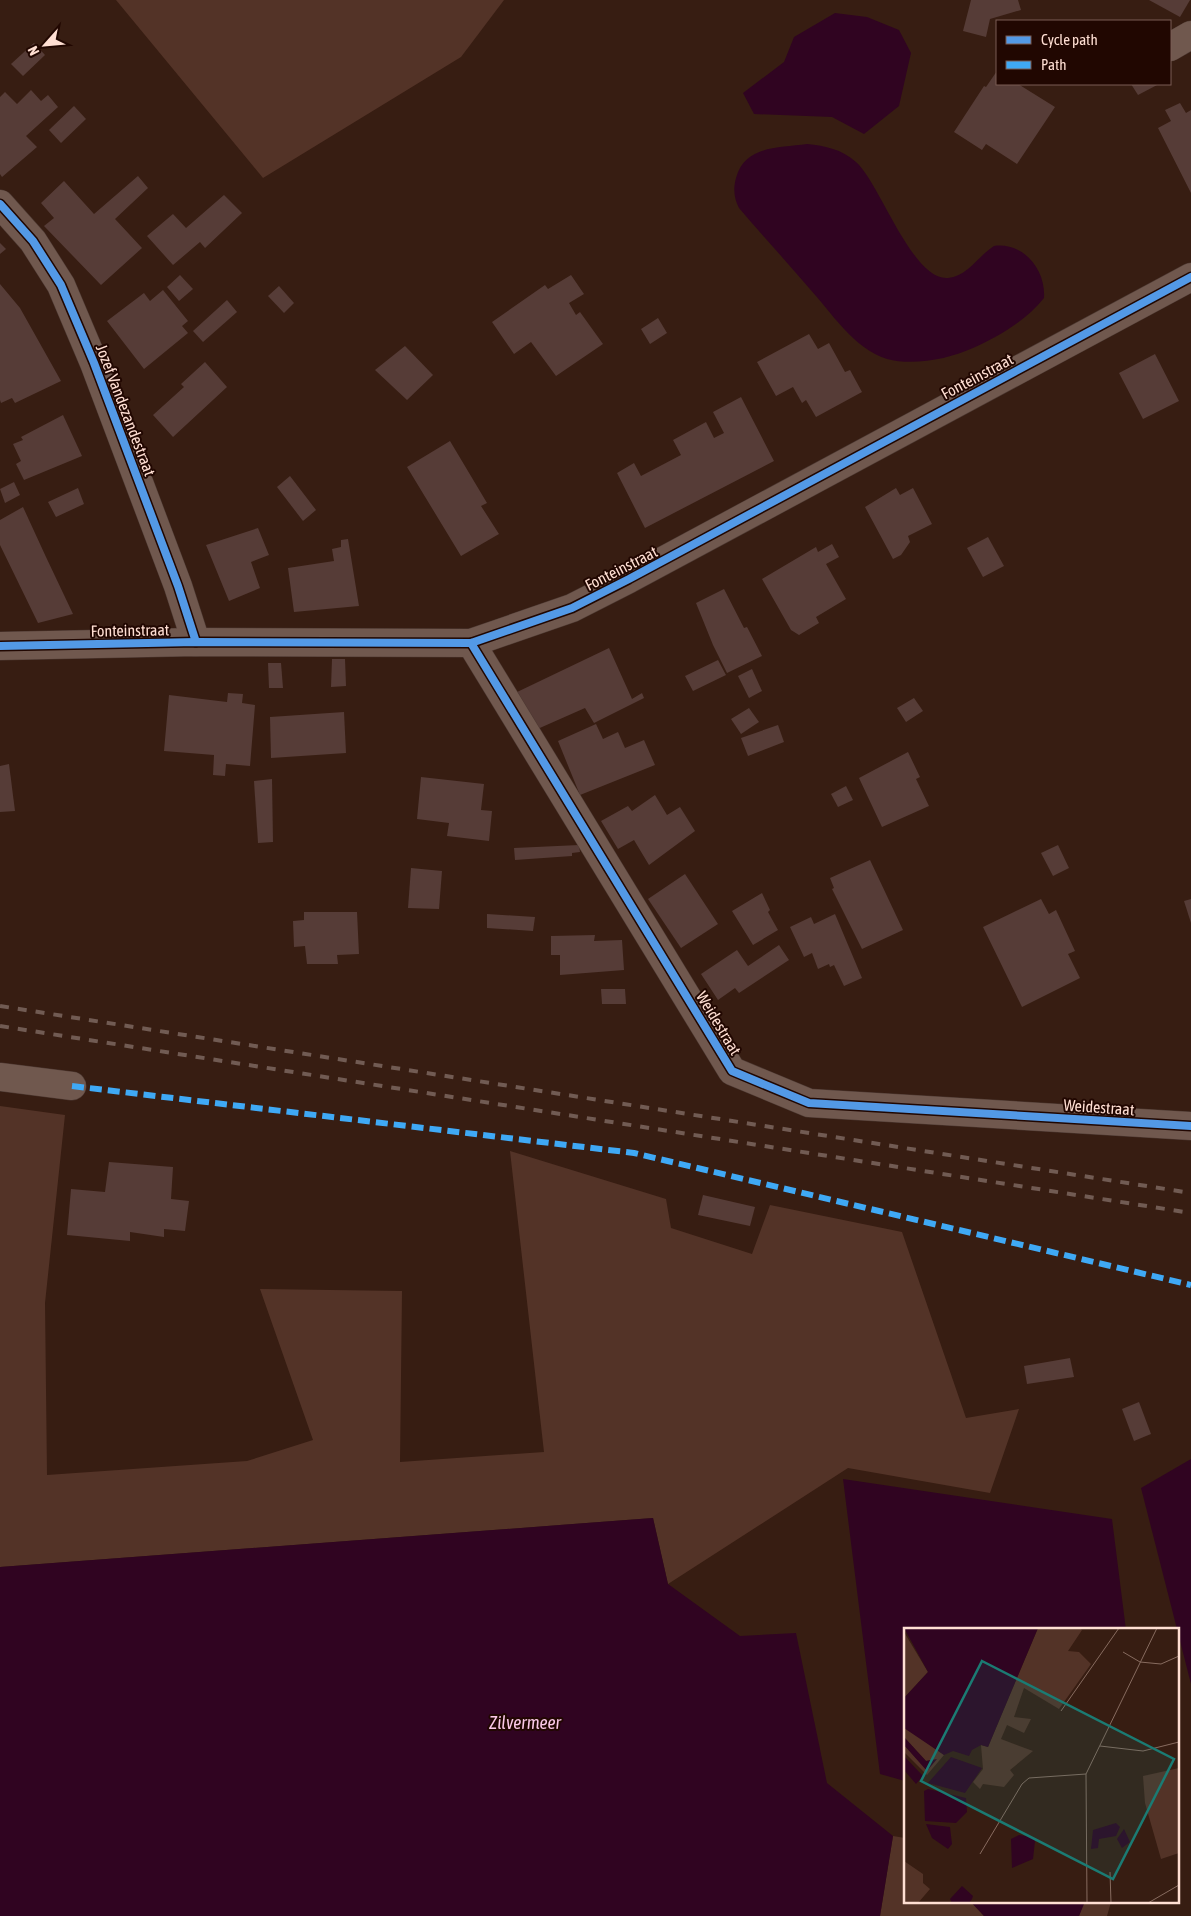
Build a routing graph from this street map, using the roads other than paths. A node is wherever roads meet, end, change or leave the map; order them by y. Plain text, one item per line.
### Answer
1 (1191, 35) edge
2 (1171, 46) edge
3 (0, 204) edge
4 (1191, 277) edge
5 (196, 642) junction
6 (471, 643) junction
7 (0, 646) edge
8 (0, 1077) edge
9 (72, 1086) dead end
10 (1191, 1126) edge

1 - 2 street
3 - 5 street, Jozef Vandezandestraat
4 - 6 street, Fonteinstraat
5 - 6 street, Fonteinstraat
5 - 7 street, Fonteinstraat
6 - 10 street, Weidestraat
8 - 9 street

